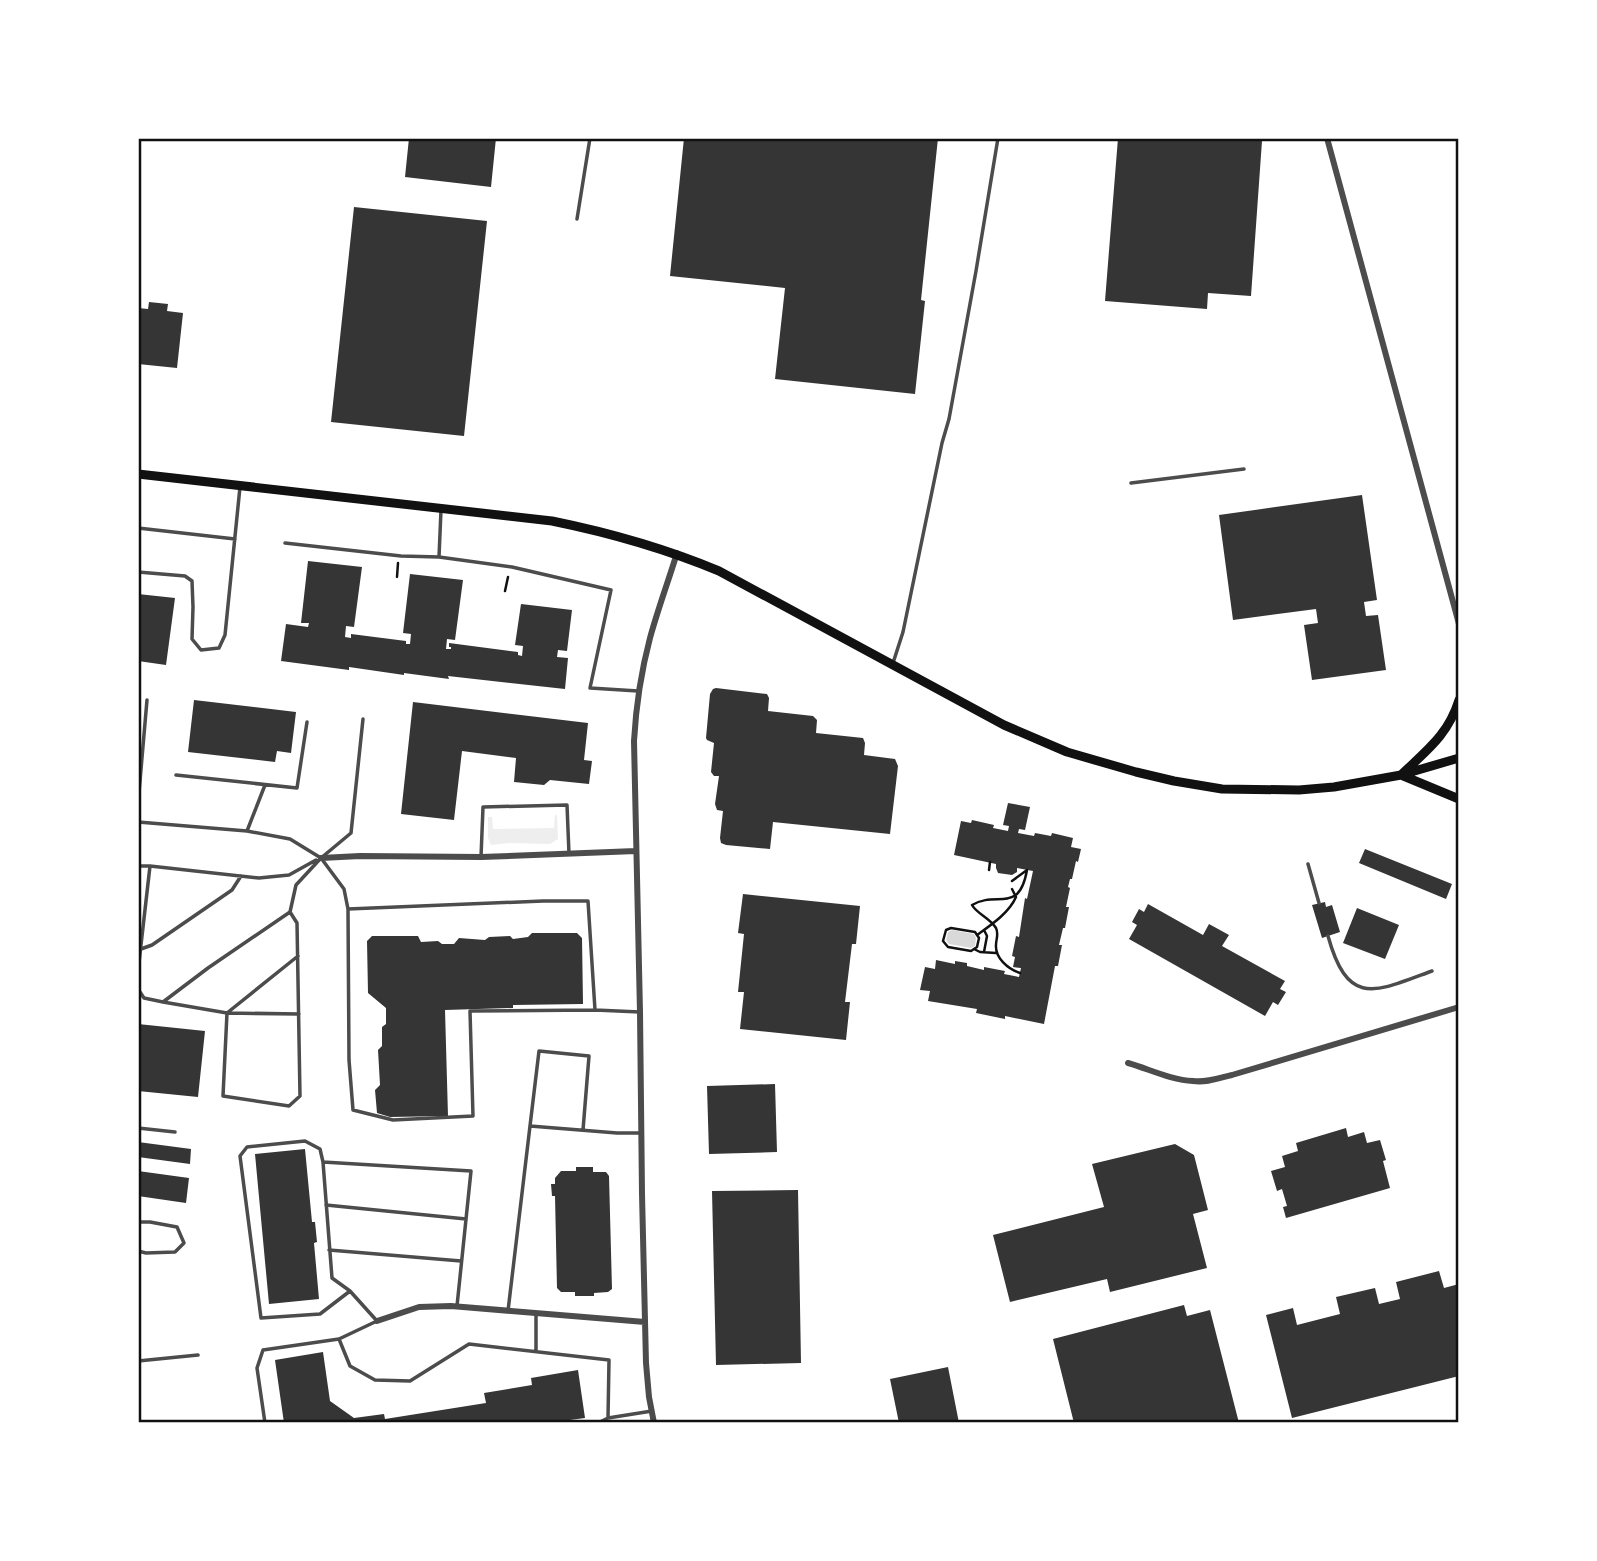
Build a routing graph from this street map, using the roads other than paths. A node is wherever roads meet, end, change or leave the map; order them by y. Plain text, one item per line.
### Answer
1 (590, 138) edge
2 (998, 138) edge
3 (1327, 138) edge
4 (577, 219) dead end
5 (1244, 470) dead end
6 (138, 474) edge
7 (1131, 483) dead end
8 (241, 485) junction
9 (441, 508) junction
10 (138, 528) edge
11 (235, 539) junction
12 (285, 543) dead end
13 (677, 553) junction
14 (439, 557) junction
15 (138, 572) edge
16 (1459, 624) edge
17 (892, 665) junction
18 (639, 691) junction
19 (147, 700) dead end
20 (1459, 701) edge
21 (363, 719) dead end
22 (307, 722) dead end
23 (1459, 758) edge
24 (176, 775) dead end
25 (1401, 775) junction
26 (265, 785) junction
27 (1459, 799) edge
28 (138, 804) edge
29 (138, 822) edge
30 (247, 831) junction
31 (636, 851) junction
32 (569, 853) junction
33 (481, 857) junction
34 (321, 858) junction
35 (1308, 864) dead end
36 (138, 866) edge
37 (150, 866) junction
38 (242, 876) junction
39 (1319, 903) dead end
40 (348, 909) junction
41 (290, 912) junction
42 (1328, 936) dead end
43 (141, 949) junction
44 (298, 956) junction
45 (138, 971) edge
46 (1432, 971) dead end
47 (138, 989) edge
48 (163, 1002) junction
49 (1459, 1007) edge
50 (595, 1010) junction
51 (640, 1012) junction
52 (227, 1013) junction
53 (299, 1014) junction
54 (1128, 1063) dead end
55 (530, 1126) junction
56 (138, 1128) edge
57 (583, 1130) junction
58 (174, 1132) dead end
59 (641, 1133) junction
60 (323, 1162) junction
61 (326, 1205) junction
62 (466, 1219) junction
63 (138, 1222) edge
64 (330, 1250) junction
65 (138, 1251) edge
66 (461, 1261) junction
67 (350, 1291) junction
68 (457, 1306) junction
69 (508, 1311) junction
70 (536, 1313) junction
71 (377, 1321) junction
72 (645, 1322) junction
73 (339, 1339) junction
74 (536, 1352) junction
75 (198, 1355) dead end
76 (138, 1361) edge
77 (652, 1411) junction
78 (608, 1418) junction
79 (264, 1423) edge
80 (598, 1423) edge
81 (654, 1423) edge

1 - 4 lane
2 - 17 lane
3 - 16 street
5 - 7 lane
6 - 8 main road
8 - 9 main road
8 - 11 lane
9 - 13 main road
9 - 14 lane
10 - 11 lane
11 - 15 lane
12 - 14 lane
13 - 17 main road
13 - 18 street
14 - 18 lane
17 - 25 main road
18 - 31 street
19 - 28 lane
20 - 25 main road
21 - 34 lane
22 - 26 lane
23 - 25 main road
24 - 26 lane
25 - 27 main road
26 - 30 lane
29 - 30 lane
30 - 34 lane
31 - 32 street
31 - 51 street
32 - 33 street
32 - 33 lane
33 - 34 street
34 - 38 lane
34 - 40 lane
34 - 41 lane
35 - 39 lane
36 - 37 lane
37 - 38 lane
37 - 43 lane
38 - 43 lane
40 - 50 lane
40 - 50 lane
41 - 44 lane
41 - 48 lane
42 - 46 lane
43 - 45 lane
44 - 52 lane
44 - 53 lane
47 - 48 lane
48 - 52 lane
49 - 54 street
50 - 51 lane
51 - 59 street
52 - 53 lane
52 - 53 lane
55 - 57 lane
55 - 57 lane
55 - 69 lane
56 - 58 lane
57 - 59 lane
59 - 72 street
60 - 61 lane
60 - 62 lane
60 - 67 lane
61 - 62 lane
61 - 64 lane
62 - 66 lane
63 - 65 lane
64 - 66 lane
64 - 67 lane
66 - 68 lane
67 - 71 lane
68 - 69 street
68 - 71 street
69 - 70 street
70 - 72 street
70 - 74 lane
71 - 73 lane
72 - 77 street
73 - 74 lane
73 - 79 lane
74 - 78 lane
75 - 76 lane
77 - 78 lane
77 - 81 street
78 - 80 lane

